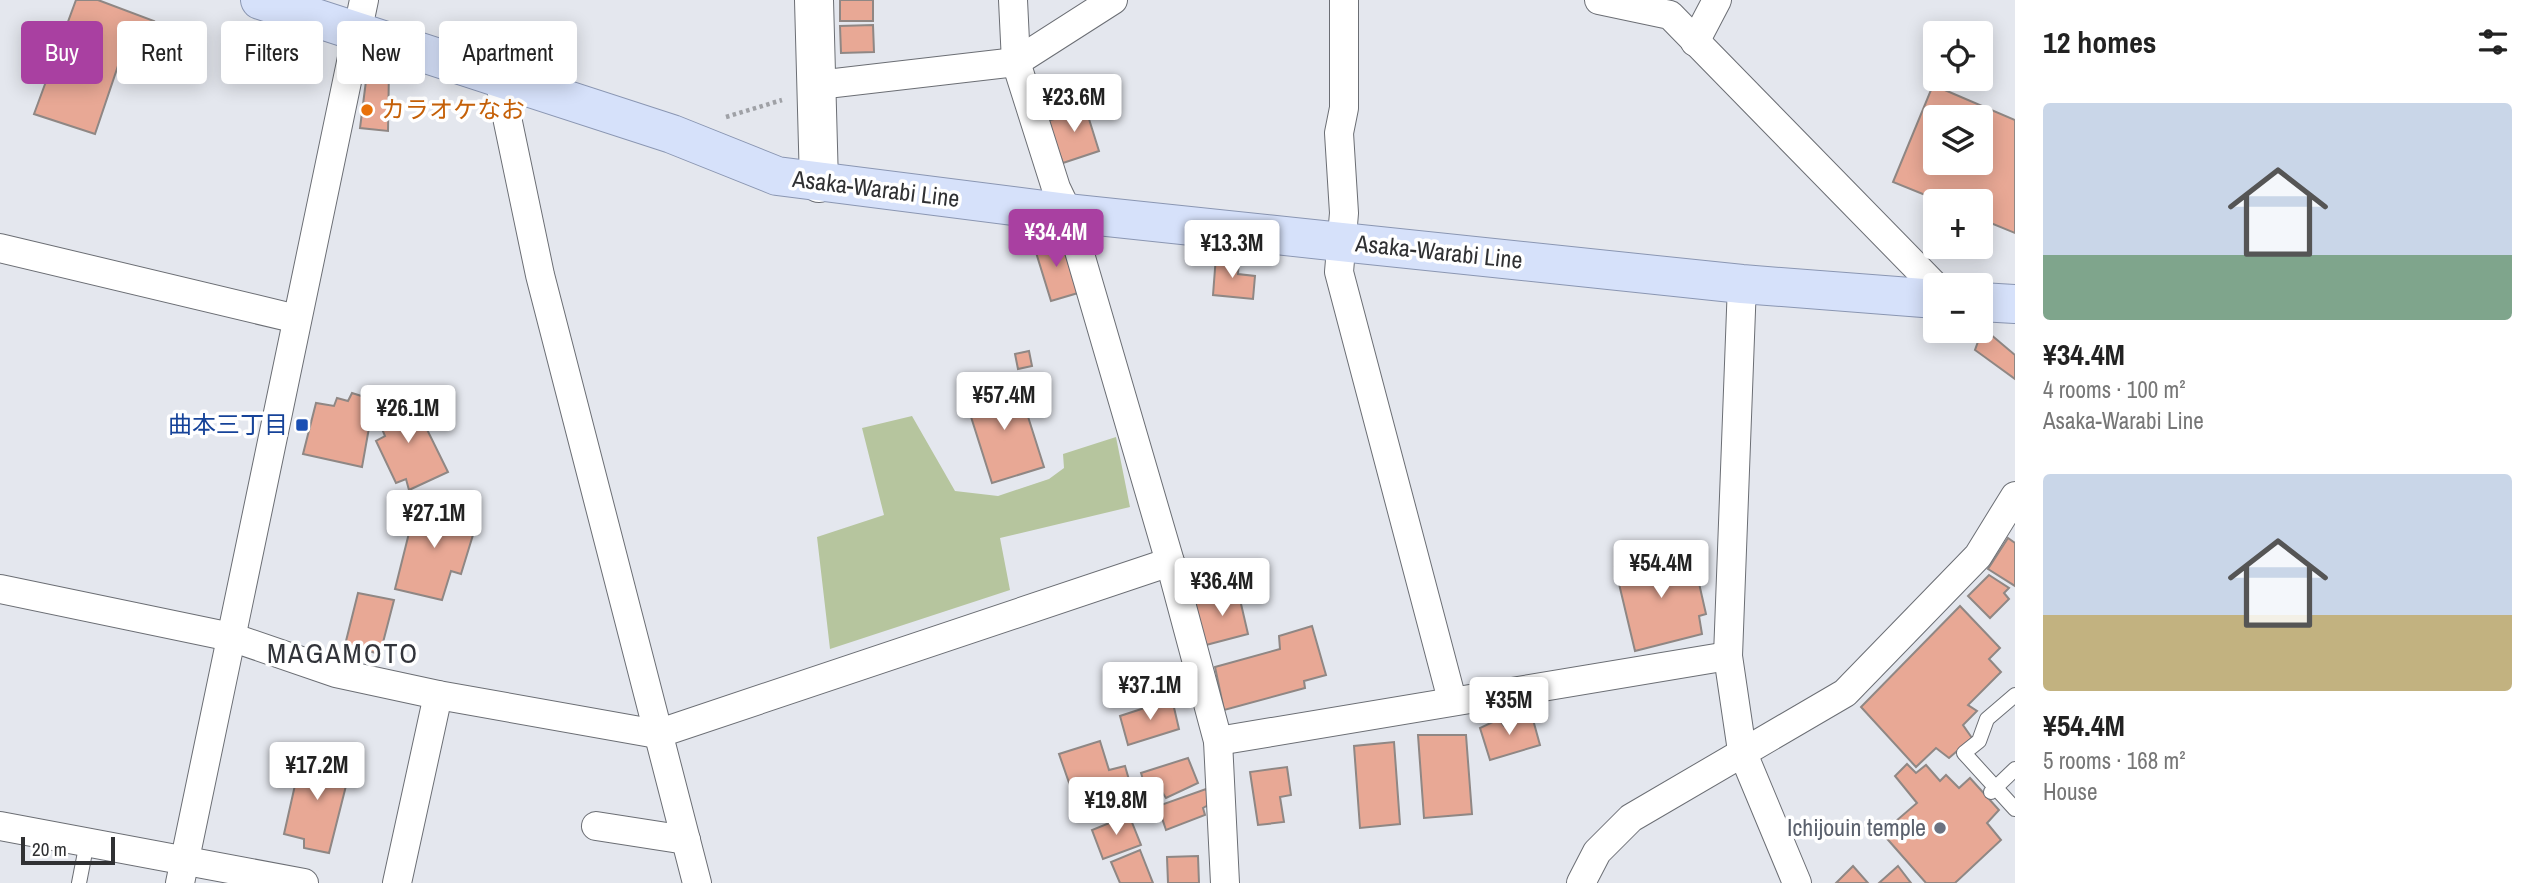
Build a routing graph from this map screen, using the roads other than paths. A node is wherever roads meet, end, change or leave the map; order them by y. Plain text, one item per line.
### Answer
1 (260, 0) edge
2 (814, 0) edge
3 (1013, 0) edge
4 (1113, 0) edge
5 (1344, 0) edge
6 (1599, 0) edge
7 (1717, 0) edge
8 (360, 16) edge
9 (1695, 42) junction
10 (439, 52) edge
11 (1016, 62) junction
12 (500, 84) edge
13 (515, 84) edge
14 (818, 85) junction
15 (819, 183) junction
16 (1068, 213) junction
17 (1341, 242) junction
18 (0, 248) edge
19 (1923, 274) edge
20 (1742, 284) junction
21 (1923, 298) edge
22 (1993, 303) edge
23 (2015, 304) edge
24 (297, 319) junction
25 (2015, 496) edge
26 (1171, 562) junction
27 (0, 589) edge
28 (231, 637) junction
29 (1728, 656) junction
30 (439, 695) junction
31 (2015, 695) edge
32 (1452, 700) junction
33 (657, 734) junction
34 (1218, 741) junction
35 (1742, 751) junction
36 (2015, 769) edge
37 (1993, 790) junction
38 (2015, 809) edge
39 (0, 826) edge
40 (596, 826) dead end
41 (685, 840) junction
42 (87, 842) junction
43 (182, 872) edge
44 (79, 883) edge
45 (304, 883) edge
46 (397, 883) edge
47 (696, 883) edge
48 (1226, 883) edge
49 (1581, 883) edge
50 (1797, 883) edge

1 - 8 main road, Asaka-Warabi Line
2 - 14 main road
3 - 11 street
4 - 11 street
5 - 17 street
6 - 9 street
7 - 9 street
8 - 10 main road, Asaka-Warabi Line
8 - 24 street
9 - 19 street
11 - 14 street
11 - 16 street
12 - 33 street
13 - 15 main road, Asaka-Warabi Line
14 - 15 main road
15 - 16 main road, Asaka-Warabi Line
16 - 17 main road, Asaka-Warabi Line
16 - 26 street
17 - 20 main road, Asaka-Warabi Line
17 - 32 street
18 - 24 street
20 - 21 main road, Asaka-Warabi Line
20 - 29 street
22 - 23 main road
24 - 28 street
25 - 35 street
26 - 33 street
26 - 34 street
27 - 28 street
28 - 30 street
28 - 43 street
29 - 32 street
29 - 35 street
30 - 33 street
30 - 46 street
31 - 37 lane
32 - 34 street
33 - 41 street
34 - 48 street
35 - 49 street
35 - 50 street
36 - 37 lane
37 - 38 lane
39 - 42 street
40 - 41 street
41 - 47 street
42 - 43 street
42 - 44 lane
43 - 45 street

